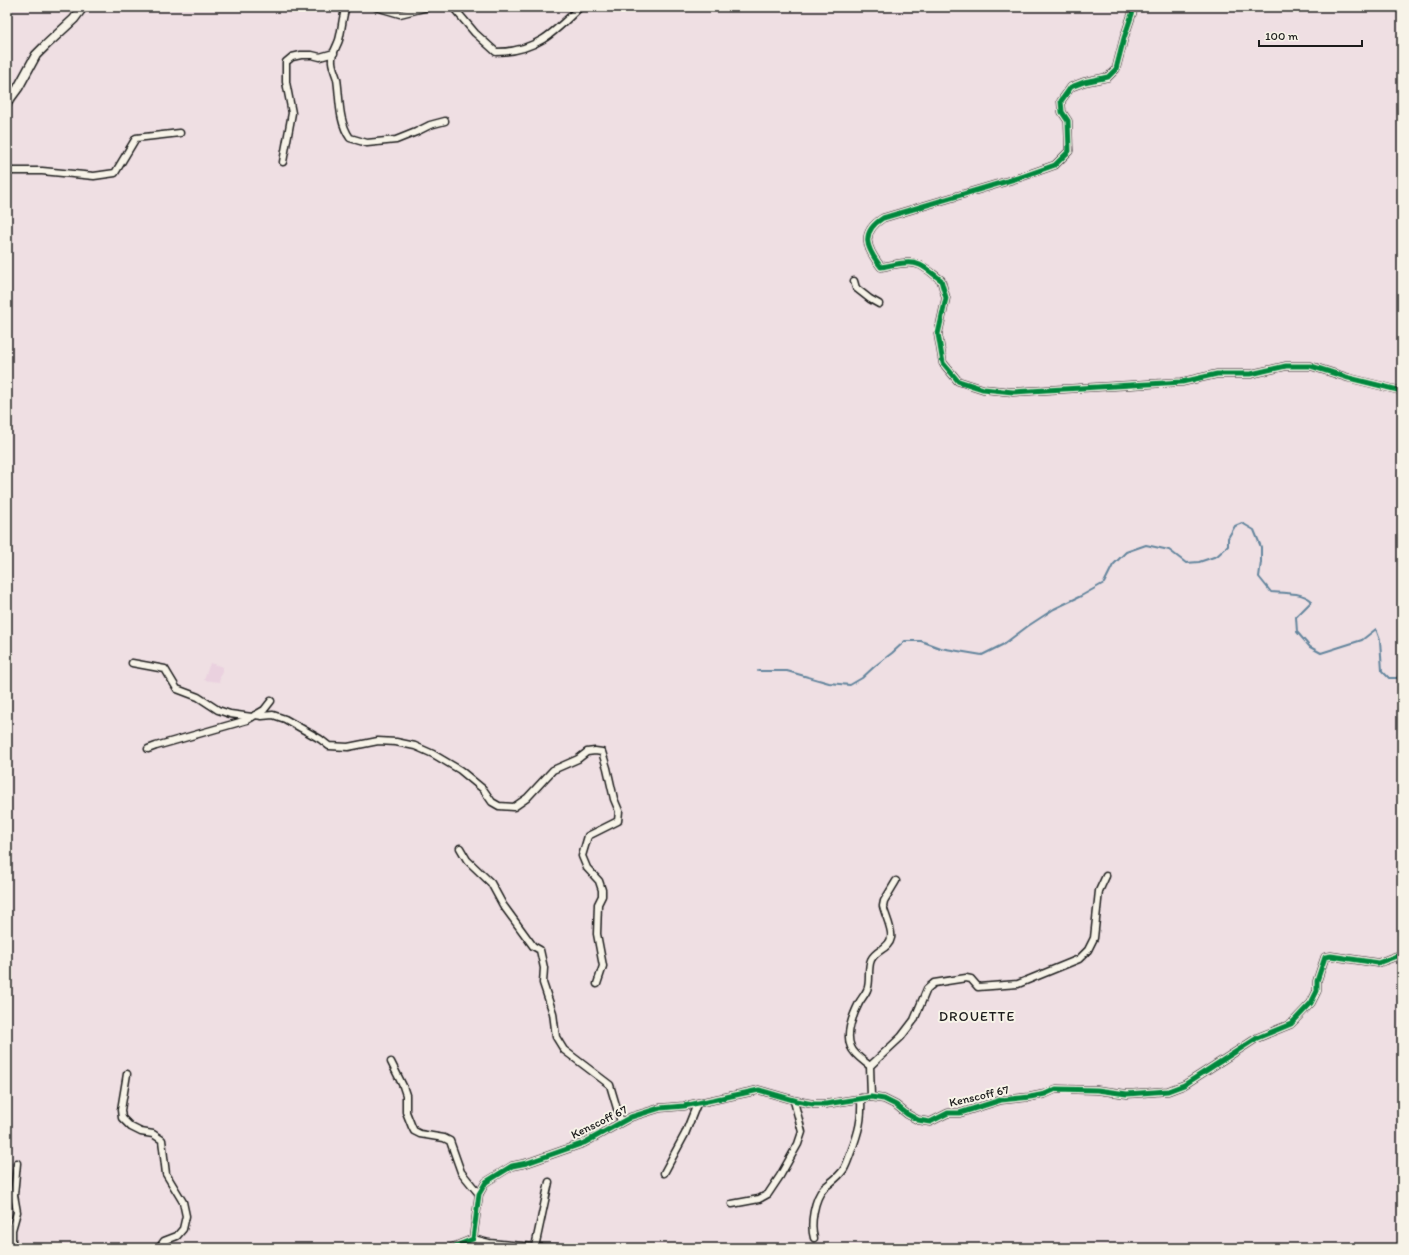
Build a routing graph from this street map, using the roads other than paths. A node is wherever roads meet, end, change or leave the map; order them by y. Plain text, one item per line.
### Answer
1 (83, 7) edge
2 (346, 7) edge
3 (376, 7) edge
4 (428, 7) edge
5 (454, 7) edge
6 (580, 7) edge
7 (1142, 7) edge
8 (334, 53) junction
9 (7, 103) edge
10 (445, 121) dead end
11 (180, 133) dead end
12 (283, 162) dead end
13 (7, 171) edge
14 (854, 281) dead end
15 (879, 304) dead end
16 (1402, 391) edge
17 (132, 663) dead end
18 (271, 701) dead end
19 (253, 716) junction
20 (148, 749) dead end
21 (460, 848) dead end
22 (1106, 876) dead end
23 (896, 882) dead end
24 (1402, 954) edge
25 (597, 984) dead end
26 (391, 1062) dead end
27 (870, 1066) junction
28 (127, 1074) dead end
29 (871, 1097) junction
30 (861, 1098) junction
31 (794, 1100) junction
32 (697, 1104) junction
33 (621, 1122) junction
34 (17, 1163) dead end
35 (664, 1173) dead end
36 (549, 1182) dead end
37 (479, 1194) junction
38 (732, 1204) dead end
39 (814, 1238) dead end
40 (473, 1239) junction
41 (536, 1247) junction
42 (12, 1248) edge
43 (159, 1248) edge
44 (451, 1248) edge
45 (570, 1248) edge

1 - 9 street
2 - 8 street
3 - 4 street
5 - 6 street
7 - 16 street
8 - 10 street
8 - 12 street
11 - 13 street
14 - 15 street
17 - 19 street
18 - 19 street
19 - 20 street
19 - 25 street
21 - 33 street
22 - 27 street
23 - 27 street
24 - 29 street, Kenscoff 67
26 - 37 street
27 - 29 street
28 - 43 street
29 - 30 street, Kenscoff 67
30 - 31 street, Kenscoff 67
30 - 39 street
31 - 32 street, Kenscoff 67
31 - 38 street
32 - 33 street, Kenscoff 67
32 - 35 street
33 - 37 street, Kenscoff 67
34 - 42 street
36 - 41 street
37 - 40 street
40 - 41 street
40 - 44 street
41 - 45 street

